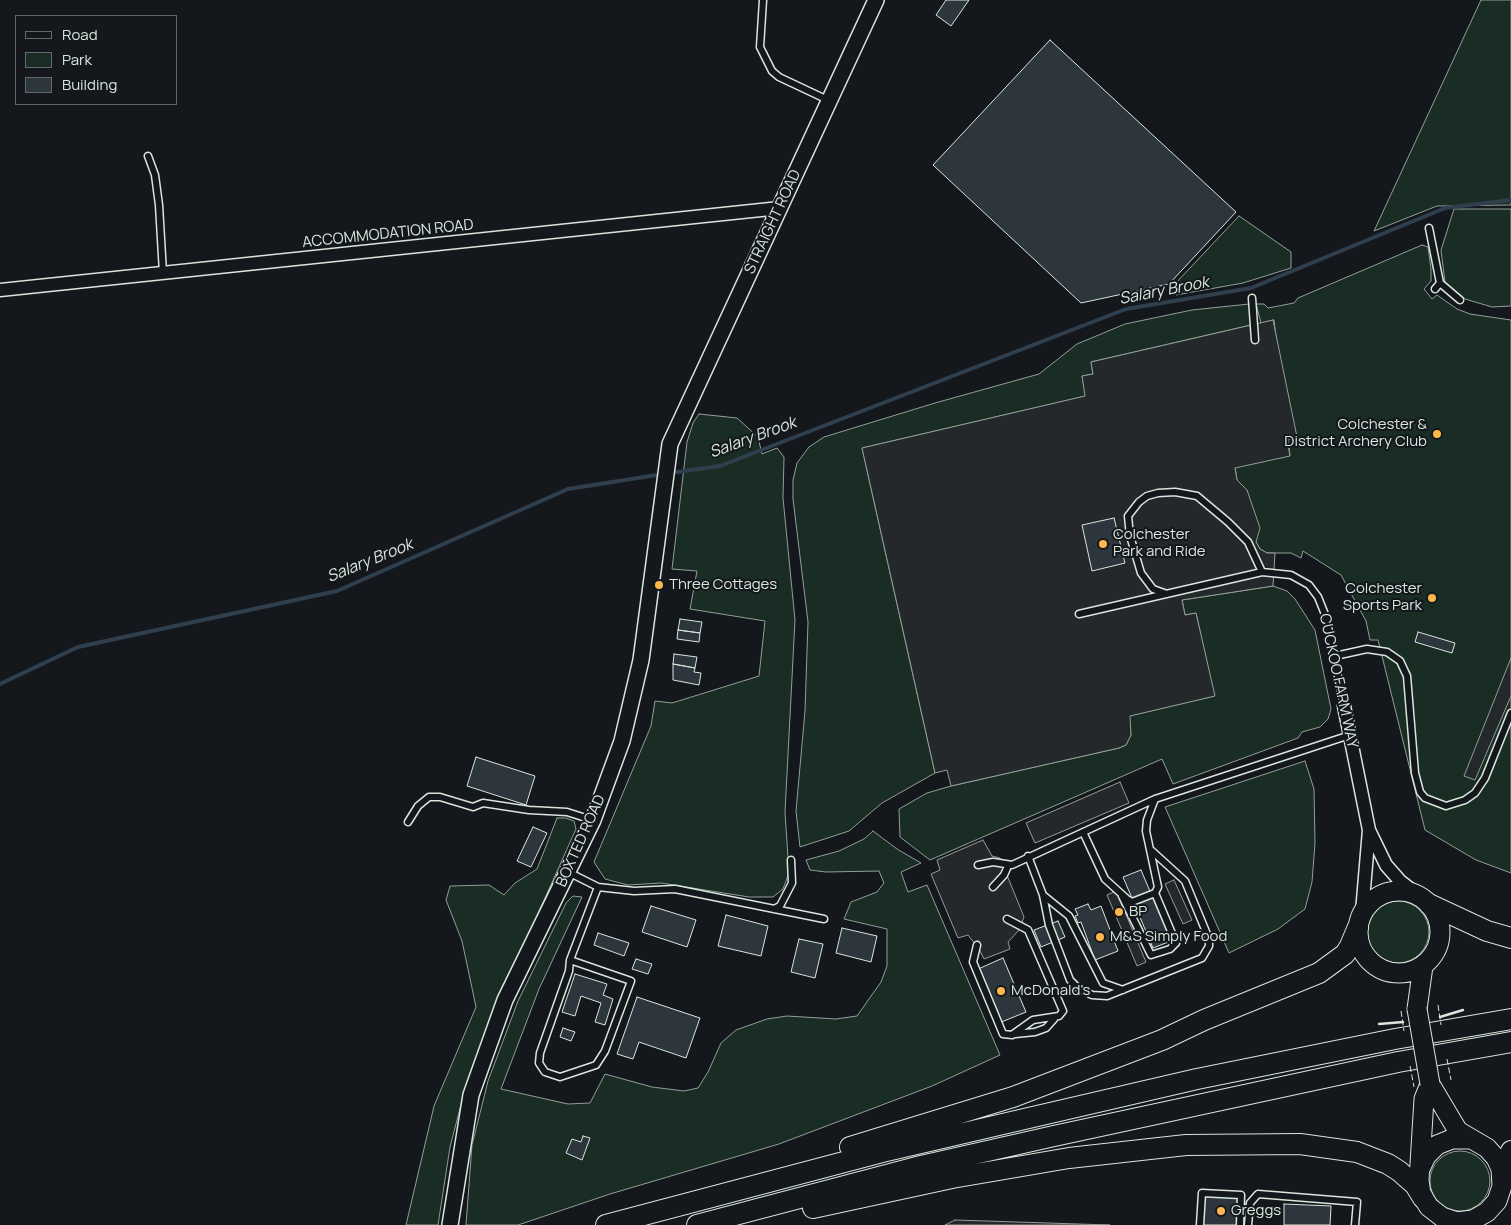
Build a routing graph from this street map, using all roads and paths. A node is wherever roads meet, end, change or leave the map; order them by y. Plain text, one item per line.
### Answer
1 (763, 0) edge
2 (876, 0) edge
3 (830, 100) junction
4 (148, 156) dead end
5 (780, 208) junction
6 (1429, 228) dead end
7 (163, 274) junction
8 (1440, 283) junction
9 (1435, 289) dead end
10 (0, 290) edge
11 (1252, 298) dead end
12 (1460, 300) dead end
13 (1255, 340) dead end
14 (670, 444) joint
15 (1262, 572) junction
16 (1168, 594) junction
17 (1079, 614) dead end
18 (1335, 656) junction
19 (1344, 706) joint
20 (1511, 713) edge
21 (1350, 735) junction
22 (1155, 799) junction
23 (593, 820) junction
24 (408, 822) dead end
25 (1369, 830) junction
26 (1083, 832) junction
27 (1152, 851) junction
28 (1028, 856) junction
29 (791, 860) dead end
30 (978, 865) dead end
31 (1010, 865) junction
32 (568, 872) junction
33 (598, 887) junction
34 (993, 887) dead end
35 (1119, 890) junction
36 (1155, 893) junction
37 (1043, 895) junction
38 (1424, 900) junction
39 (774, 909) junction
40 (824, 919) dead end
41 (1007, 919) dead end
42 (1360, 919) junction
43 (1511, 938) edge
44 (977, 945) dead end
45 (570, 960) junction
46 (1423, 966) junction
47 (1392, 973) junction
48 (1123, 990) junction
49 (1416, 1006) junction
50 (1054, 1019) junction
51 (1511, 1019) edge
52 (1012, 1035) junction
53 (1511, 1042) edge
54 (1430, 1084) junction
55 (1470, 1139) junction
56 (1511, 1151) edge
57 (1420, 1171) junction
58 (1502, 1178) junction
59 (1511, 1201) edge
60 (1429, 1211) edge
61 (1468, 1223) edge
62 (450, 1225) edge
63 (598, 1225) edge
64 (606, 1225) edge
65 (697, 1225) edge
66 (731, 1225) edge
67 (1200, 1225) edge
68 (1240, 1225) edge
69 (1248, 1225) edge
70 (1355, 1225) edge

1 - 3 lane
2 - 3 street, STRAIGHT ROAD
3 - 5 street, STRAIGHT ROAD
4 - 7 lane
5 - 7 street, ACCOMMODATION ROAD
5 - 14 street, STRAIGHT ROAD
6 - 8 lane
7 - 10 street, ACCOMMODATION ROAD
8 - 9 lane
8 - 12 lane
11 - 13 lane
14 - 23 street, BOXTED ROAD
15 - 16 lane, CUCKOO FARM WAY
15 - 16 lane
15 - 18 lane, CUCKOO FARM WAY
16 - 17 lane, CUCKOO FARM WAY
18 - 19 lane, CUCKOO FARM WAY
18 - 20 lane
19 - 21 street, CUCKOO FARM WAY
21 - 22 lane
21 - 25 street, CUCKOO FARM WAY
22 - 26 lane
22 - 27 lane
23 - 24 lane
23 - 32 street, BOXTED ROAD
25 - 38 street, CUCKOO FARM WAY
25 - 42 street, CUCKOO FARM WAY
26 - 28 lane
26 - 35 lane
27 - 36 lane
27 - 48 lane
28 - 31 lane
28 - 37 lane
29 - 39 lane
30 - 31 lane
31 - 34 lane
32 - 33 lane
32 - 62 street, BOXTED ROAD
33 - 39 lane
33 - 45 lane
35 - 36 lane
35 - 36 lane
37 - 48 lane
37 - 48 lane
38 - 42 main road
38 - 43 highway
38 - 46 main road
39 - 40 lane
41 - 50 lane
42 - 47 main road
42 - 63 highway
44 - 52 lane
45 - 45 lane
46 - 47 main road
46 - 49 main road
47 - 49 main road
49 - 54 main road, bridge
50 - 52 lane
50 - 52 lane
51 - 64 highway
53 - 65 highway
54 - 55 main road
54 - 57 main road
55 - 57 main road
55 - 58 main road
56 - 58 highway
57 - 60 main road
58 - 59 main road
58 - 61 main road
60 - 61 main road
60 - 66 highway
67 - 68 lane
69 - 70 lane

